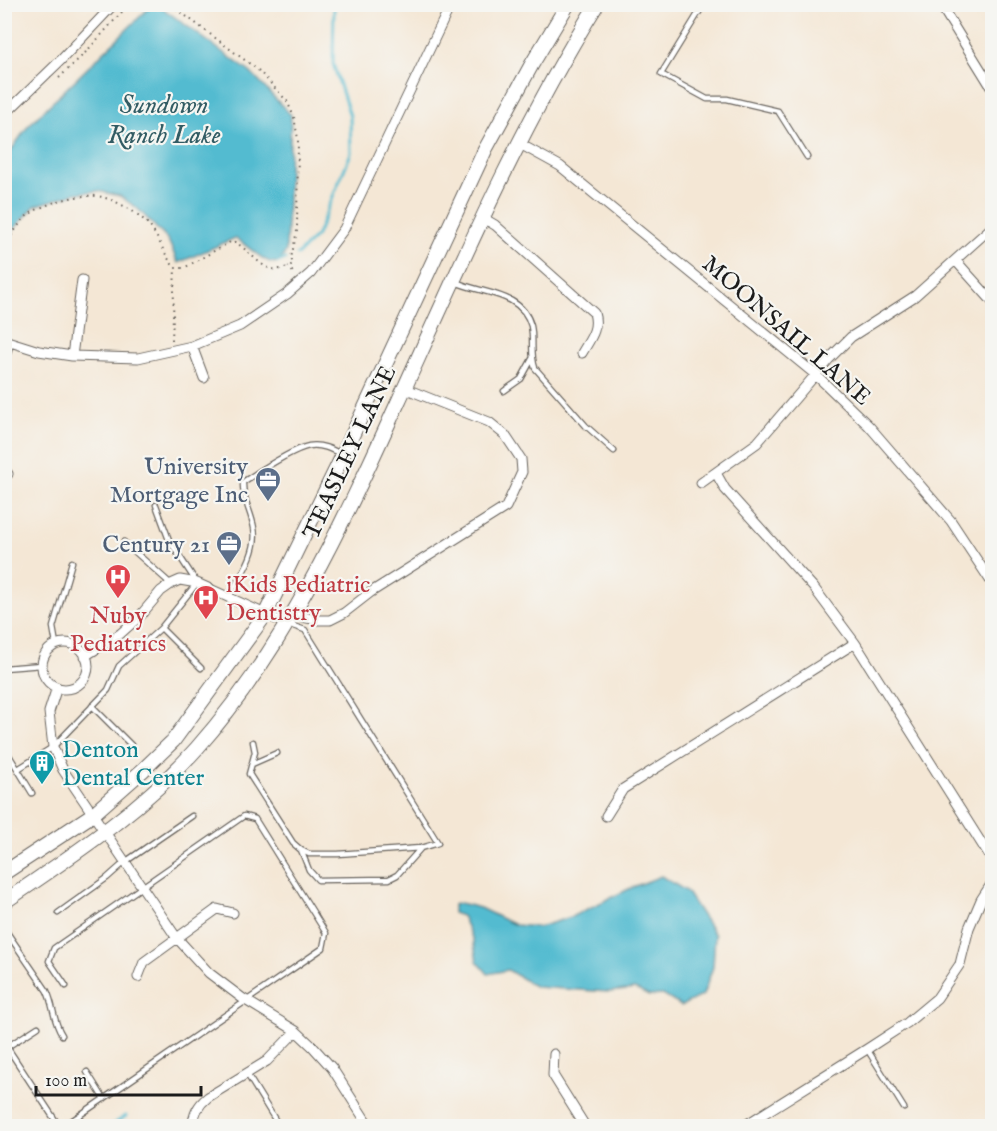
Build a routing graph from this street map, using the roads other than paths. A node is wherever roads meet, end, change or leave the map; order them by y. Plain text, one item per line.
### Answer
1 (114, 4) edge
2 (451, 4) edge
3 (568, 4) edge
4 (597, 4) edge
5 (704, 4) edge
6 (940, 4) edge
7 (993, 88) edge
8 (4, 115) edge
9 (520, 144) junction
10 (807, 157) dead end
11 (483, 218) junction
12 (993, 227) edge
13 (956, 261) junction
14 (82, 280) dead end
15 (454, 280) junction
16 (993, 301) edge
17 (7, 341) edge
18 (192, 346) junction
19 (582, 352) dead end
20 (72, 356) junction
21 (532, 359) junction
22 (4, 360) edge
23 (816, 375) junction
24 (204, 378) dead end
25 (404, 388) junction
26 (504, 391) dead end
27 (614, 451) dead end
28 (343, 455) junction
29 (716, 473) junction
30 (701, 483) dead end
31 (156, 505) dead end
32 (124, 542) dead end
33 (72, 562) dead end
34 (989, 570) edge
35 (197, 583) junction
36 (993, 583) edge
37 (171, 584) junction
38 (228, 598) junction
39 (295, 610) junction
40 (265, 615) junction
41 (287, 624) junction
42 (161, 628) junction
43 (855, 643) junction
44 (56, 644) junction
45 (86, 656) junction
46 (42, 665) junction
47 (4, 668) edge
48 (201, 668) dead end
49 (57, 687) junction
50 (92, 706) junction
51 (254, 742) dead end
52 (132, 746) dead end
53 (4, 747) edge
54 (53, 747) junction
55 (277, 753) dead end
56 (252, 764) junction
57 (18, 769) junction
58 (32, 793) dead end
59 (92, 814) junction
60 (192, 816) dead end
61 (606, 816) dead end
62 (105, 833) junction
63 (422, 848) junction
64 (301, 850) junction
65 (993, 860) edge
66 (125, 862) junction
67 (4, 873) edge
68 (993, 883) edge
69 (141, 887) junction
70 (4, 902) edge
71 (57, 913) dead end
72 (233, 914) dead end
73 (4, 928) edge
74 (176, 938) junction
75 (138, 977) dead end
76 (66, 986) dead end
77 (246, 1000) junction
78 (38, 1027) dead end
79 (296, 1031) junction
80 (62, 1035) dead end
81 (6, 1048) edge
82 (867, 1049) junction
83 (554, 1054) dead end
84 (87, 1072) dead end
85 (247, 1074) junction
86 (104, 1099) junction
87 (904, 1108) dead end
88 (59, 1126) edge
89 (64, 1126) edge
90 (193, 1126) edge
91 (279, 1126) edge
92 (369, 1126) edge
93 (585, 1126) edge
94 (744, 1126) edge

1 - 8 street
2 - 18 street
3 - 28 main road, TEASLEY LANE
4 - 9 main road, TEASLEY LANE
5 - 10 lane
6 - 7 street
9 - 11 main road, TEASLEY LANE
9 - 23 street, MOONSAIL LANE
11 - 15 main road, TEASLEY LANE
11 - 19 street
12 - 13 street
13 - 16 street
13 - 23 street
14 - 20 street
15 - 21 lane
15 - 25 main road, TEASLEY LANE
17 - 20 street
17 - 22 street
18 - 20 street
18 - 24 street
21 - 26 lane
21 - 27 lane
23 - 29 street
23 - 34 street, MOONSAIL LANE
25 - 39 main road, TEASLEY LANE
25 - 39 street
28 - 38 lane
28 - 40 main road, TEASLEY LANE
29 - 30 street
29 - 43 street
31 - 35 lane
32 - 37 lane
33 - 44 lane
34 - 36 street, MOONSAIL LANE
35 - 37 street
35 - 38 street
35 - 42 lane
37 - 45 street
38 - 40 street
39 - 41 main road, TEASLEY LANE
40 - 41 street
40 - 59 main road, TEASLEY LANE
41 - 62 main road, TEASLEY LANE
41 - 63 lane
42 - 48 lane
42 - 50 lane
43 - 61 street
43 - 65 street
44 - 45 street
44 - 46 street
45 - 49 street
46 - 47 lane
46 - 49 street
49 - 54 street
50 - 52 lane
50 - 54 lane
51 - 56 lane
53 - 57 lane
54 - 57 lane
54 - 59 street
55 - 56 lane
56 - 64 lane
57 - 58 lane
59 - 62 street
59 - 67 main road, TEASLEY LANE
60 - 66 lane
62 - 66 street
62 - 70 main road, TEASLEY LANE
63 - 64 lane
63 - 64 lane
66 - 69 street
66 - 71 lane
68 - 82 street
69 - 74 street
69 - 76 lane
69 - 77 lane
72 - 74 street
73 - 80 lane
74 - 75 street
74 - 77 street
77 - 79 street
77 - 86 lane
78 - 81 lane
79 - 85 street
79 - 92 street
81 - 88 lane
82 - 87 lane
82 - 94 street
83 - 93 street
84 - 86 lane
85 - 90 street
85 - 91 lane
86 - 89 lane

